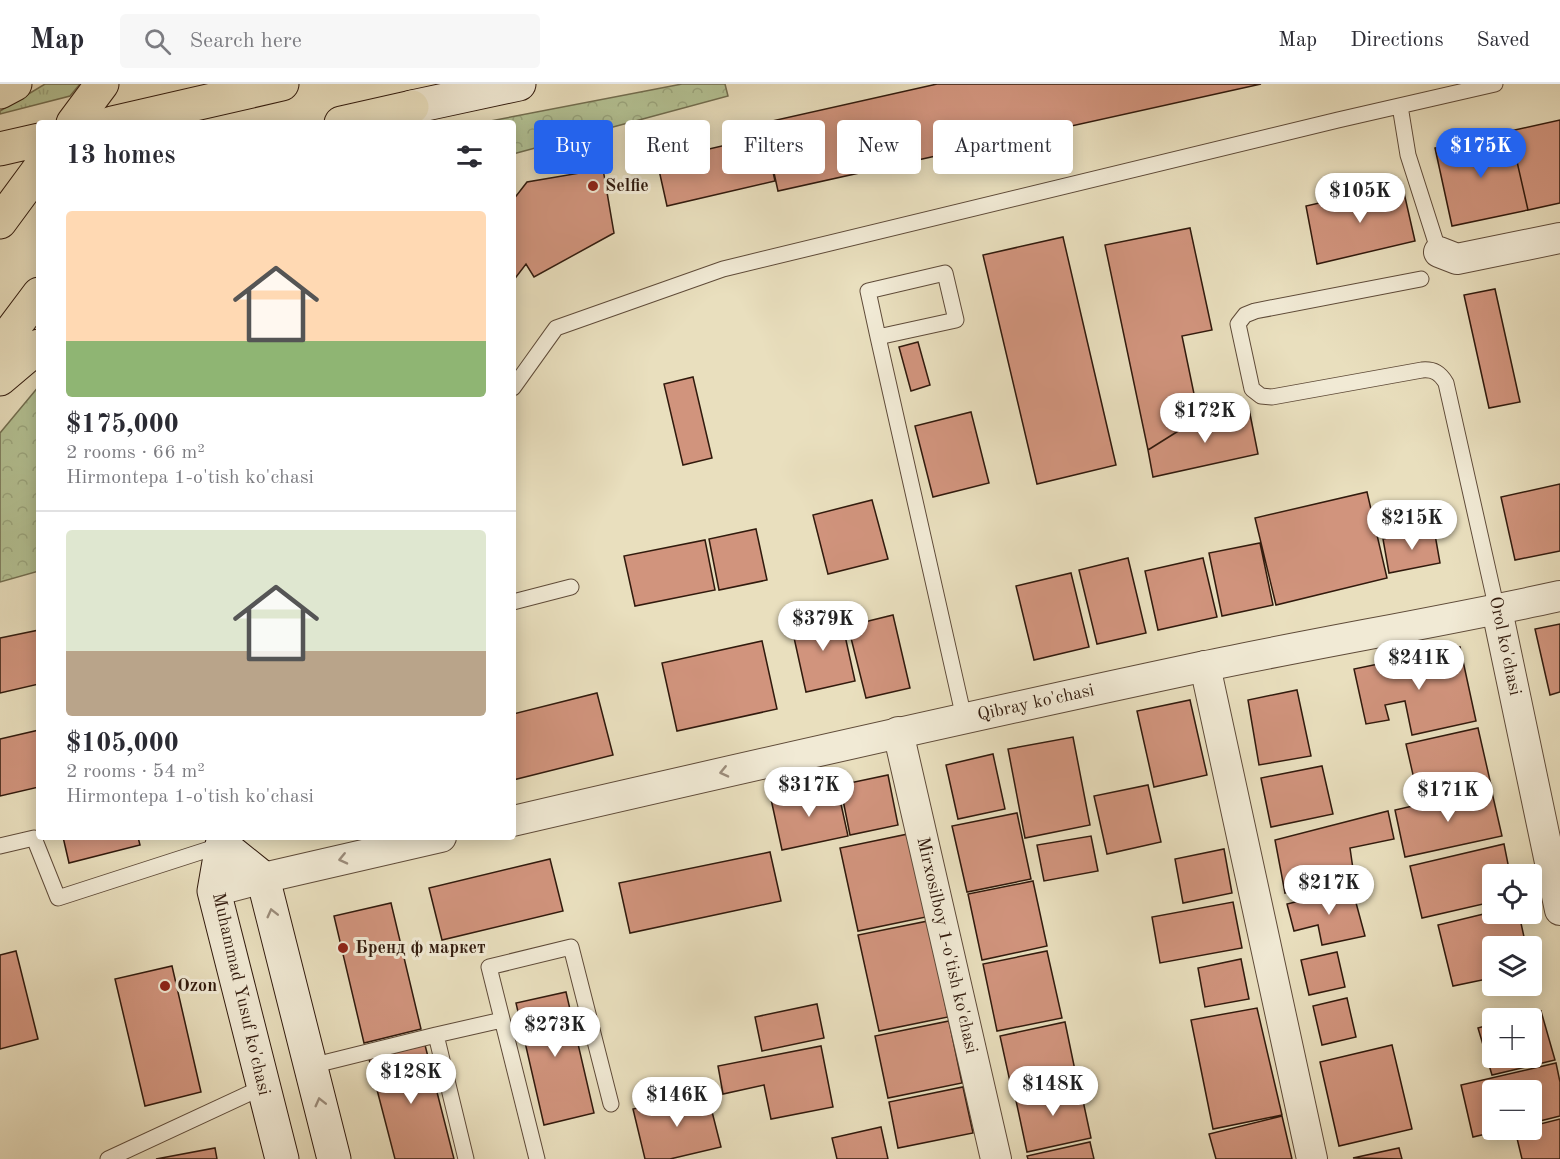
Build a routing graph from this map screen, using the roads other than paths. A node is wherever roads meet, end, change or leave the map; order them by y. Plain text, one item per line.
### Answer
1 (15, 84) edge
2 (102, 84) edge
3 (282, 84) edge
4 (519, 84) edge
5 (1495, 84) edge
6 (0, 92) edge
7 (178, 105) edge
8 (1400, 106) junction
9 (412, 107) junction
10 (75, 120) edge
11 (123, 120) edge
12 (354, 120) edge
13 (388, 120) edge
14 (36, 141) edge
15 (0, 149) edge
16 (36, 173) edge
17 (20, 195) edge
18 (0, 222) edge
19 (1560, 238) edge
20 (1439, 252) joint
21 (1421, 279) dead end
22 (36, 298) edge
23 (878, 337) junction
24 (0, 346) edge
25 (36, 349) edge
26 (0, 379) edge
27 (516, 384) edge
28 (571, 587) dead end
29 (1560, 596) edge
30 (516, 601) edge
31 (1497, 609) junction
32 (1204, 666) junction
33 (964, 718) junction
34 (890, 734) junction
35 (516, 819) edge
36 (428, 840) edge
37 (222, 845) junction
38 (0, 846) edge
39 (263, 878) junction
40 (1557, 879) edge
41 (214, 891) junction
42 (1560, 910) edge
43 (502, 1020) junction
44 (436, 1035) junction
45 (311, 1066) junction
46 (263, 1087) junction
47 (611, 1104) dead end
48 (108, 1159) edge
49 (282, 1159) edge
50 (334, 1159) edge
51 (466, 1159) edge
52 (537, 1159) edge
53 (996, 1159) edge
54 (1312, 1159) edge

1 - 6 main road
2 - 10 main road
3 - 7 main road
4 - 9 street
5 - 8 lane
7 - 11 main road
8 - 20 lane
8 - 27 lane
9 - 12 main road
9 - 13 main road
14 - 15 main road
16 - 17 main road
17 - 18 main road
19 - 20 street
21 - 31 lane, Orol ko'chasi
22 - 24 main road
23 - 23 lane
23 - 33 lane
25 - 26 main road
28 - 30 lane
29 - 31 street, Qibray ko'chasi
31 - 32 street, Qibray ko'chasi
31 - 40 street, Orol ko'chasi
32 - 33 street, Qibray ko'chasi
32 - 54 street
33 - 34 street, Qibray ko'chasi
34 -> 35 street, Qibray ko'chasi
34 - 53 street, Mirxosilboy 1-o'tish ko'chasi
36 -> 39 street
37 - 38 lane
37 - 39 street
37 - 41 street, Muhammad Yusuf ko'chasi
39 - 41 street
45 -> 39 street
40 - 42 street, Orol ko'chasi
41 - 46 street, Muhammad Yusuf ko'chasi
43 - 44 lane
43 - 47 lane
43 - 52 lane
44 - 45 lane
44 - 51 lane
50 -> 45 street
46 - 48 lane
46 - 49 street, Muhammad Yusuf ko'chasi

